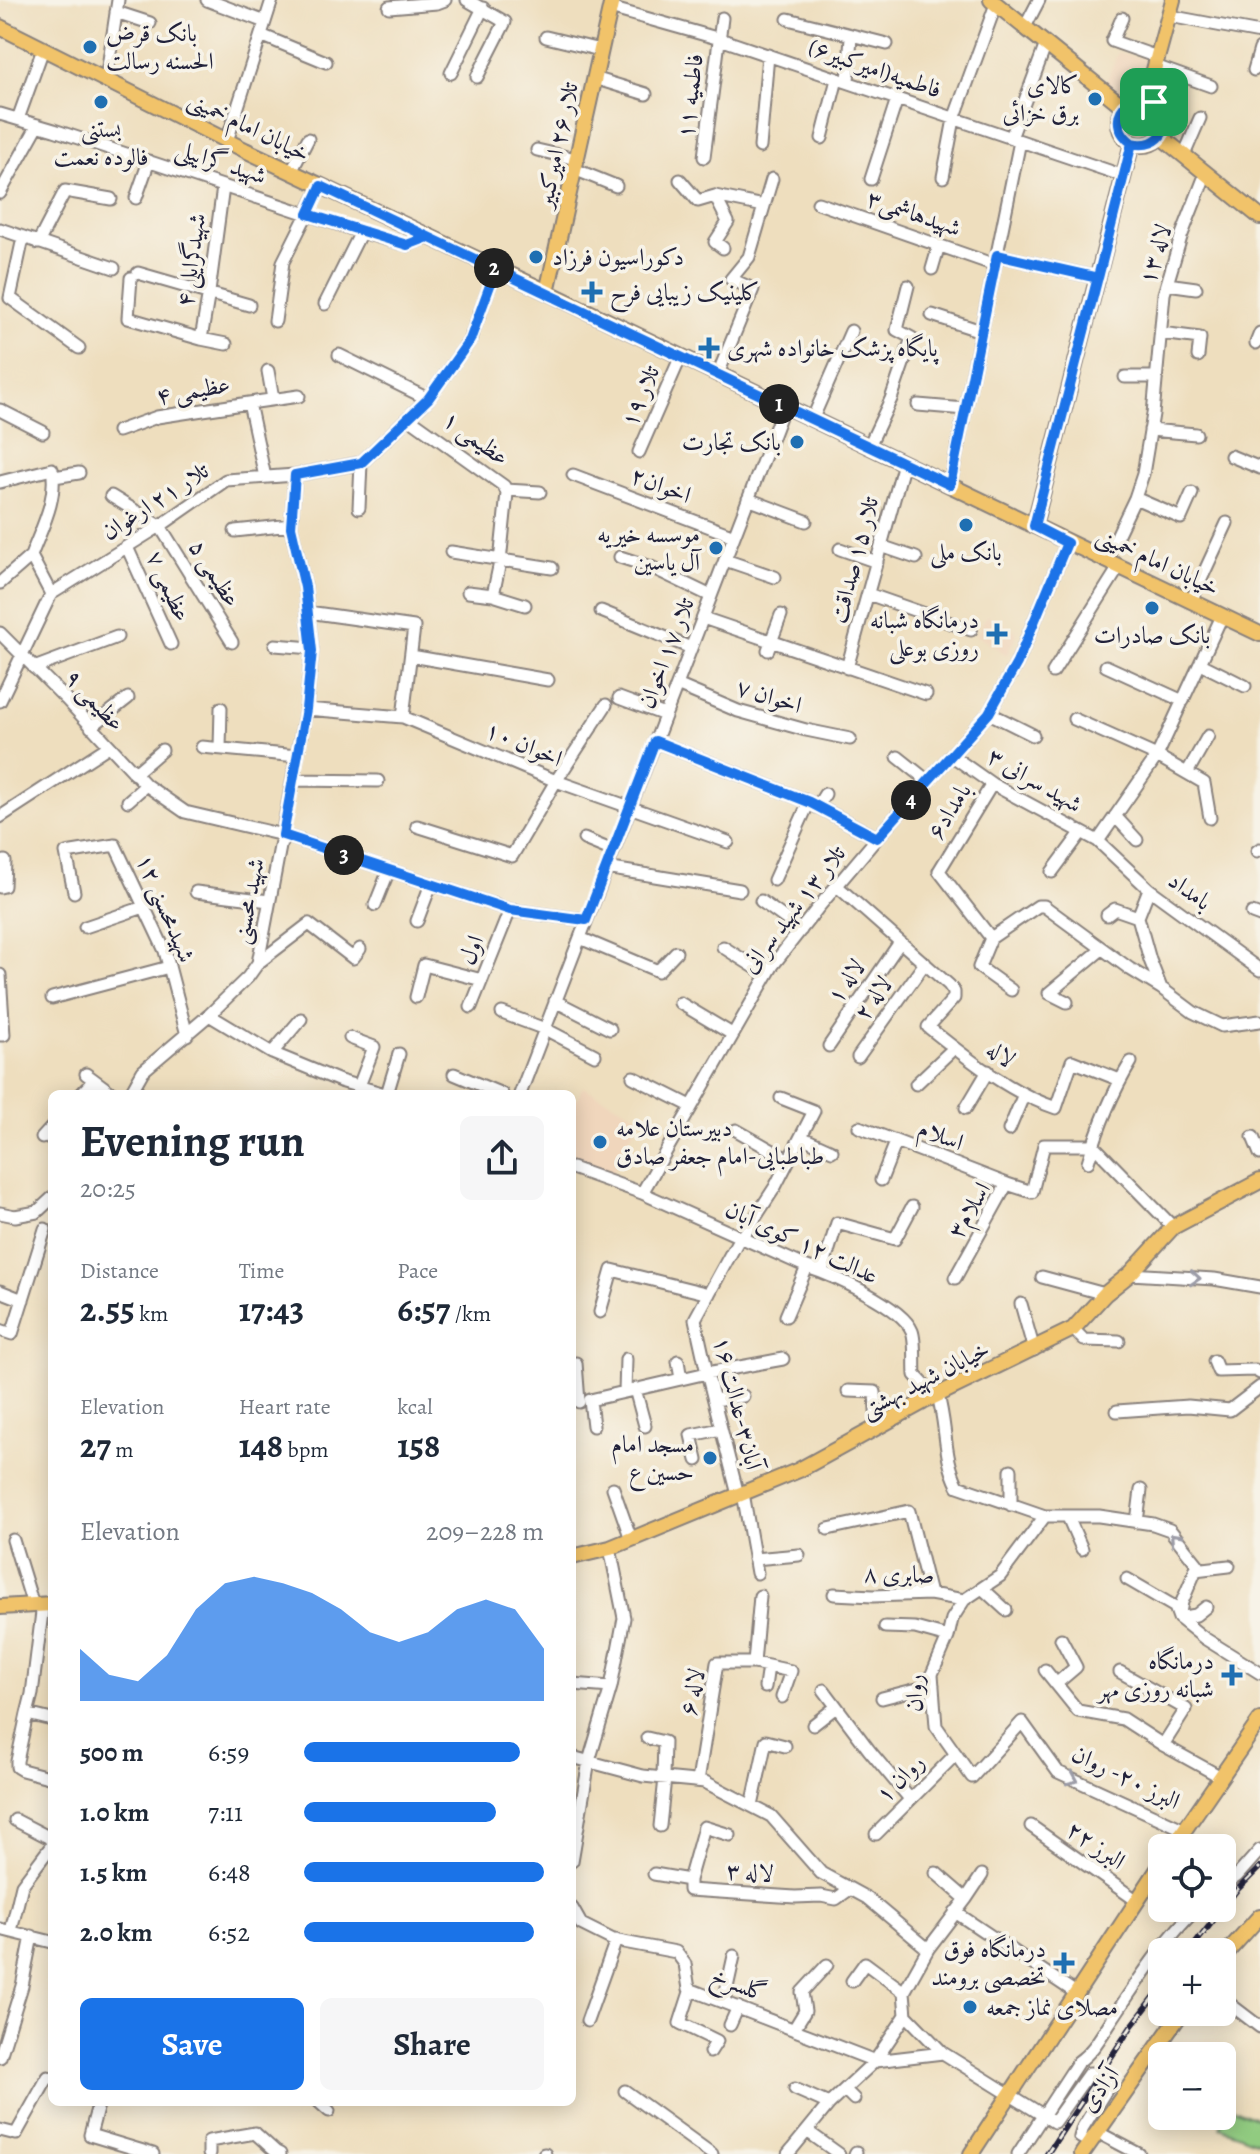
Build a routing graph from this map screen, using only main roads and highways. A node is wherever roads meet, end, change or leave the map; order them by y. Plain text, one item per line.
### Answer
1 (1173, 0) edge
2 (994, 2) edge
3 (611, 4) edge
4 (0, 27) edge
5 (1146, 99) junction
6 (1124, 107) junction
7 (1160, 136) junction
8 (1132, 143) junction
9 (1260, 217) edge
10 (547, 292) junction
11 (1034, 526) junction
12 (1260, 634) edge
13 (1260, 1181) edge
14 (576, 1556) edge
15 (43, 1604) edge
16 (0, 1607) edge
17 (1260, 1720) edge
18 (1182, 1834) edge
19 (1148, 1883) edge
20 (1260, 1916) edge
21 (1236, 1943) edge
22 (1148, 2068) edge
23 (1088, 2139) edge
24 (971, 2154) edge

1 - 5 main road
2 - 6 main road
3 - 10 main road, تلار ۲۶ امیرکبیر
4 - 10 main road, خیابان امام خمینی
5 - 6 main road
5 - 7 main road
6 - 8 main road
7 - 8 main road
7 - 9 main road
8 - 11 main road
10 - 11 main road, خیابان امام خمینی
11 - 12 main road, خیابان امام خمینی
13 - 14 main road, خیابان شهید بهشتی
15 - 16 main road
17 - 18 main road
19 - 24 main road
20 - 21 main road
22 - 23 main road, آزادی

